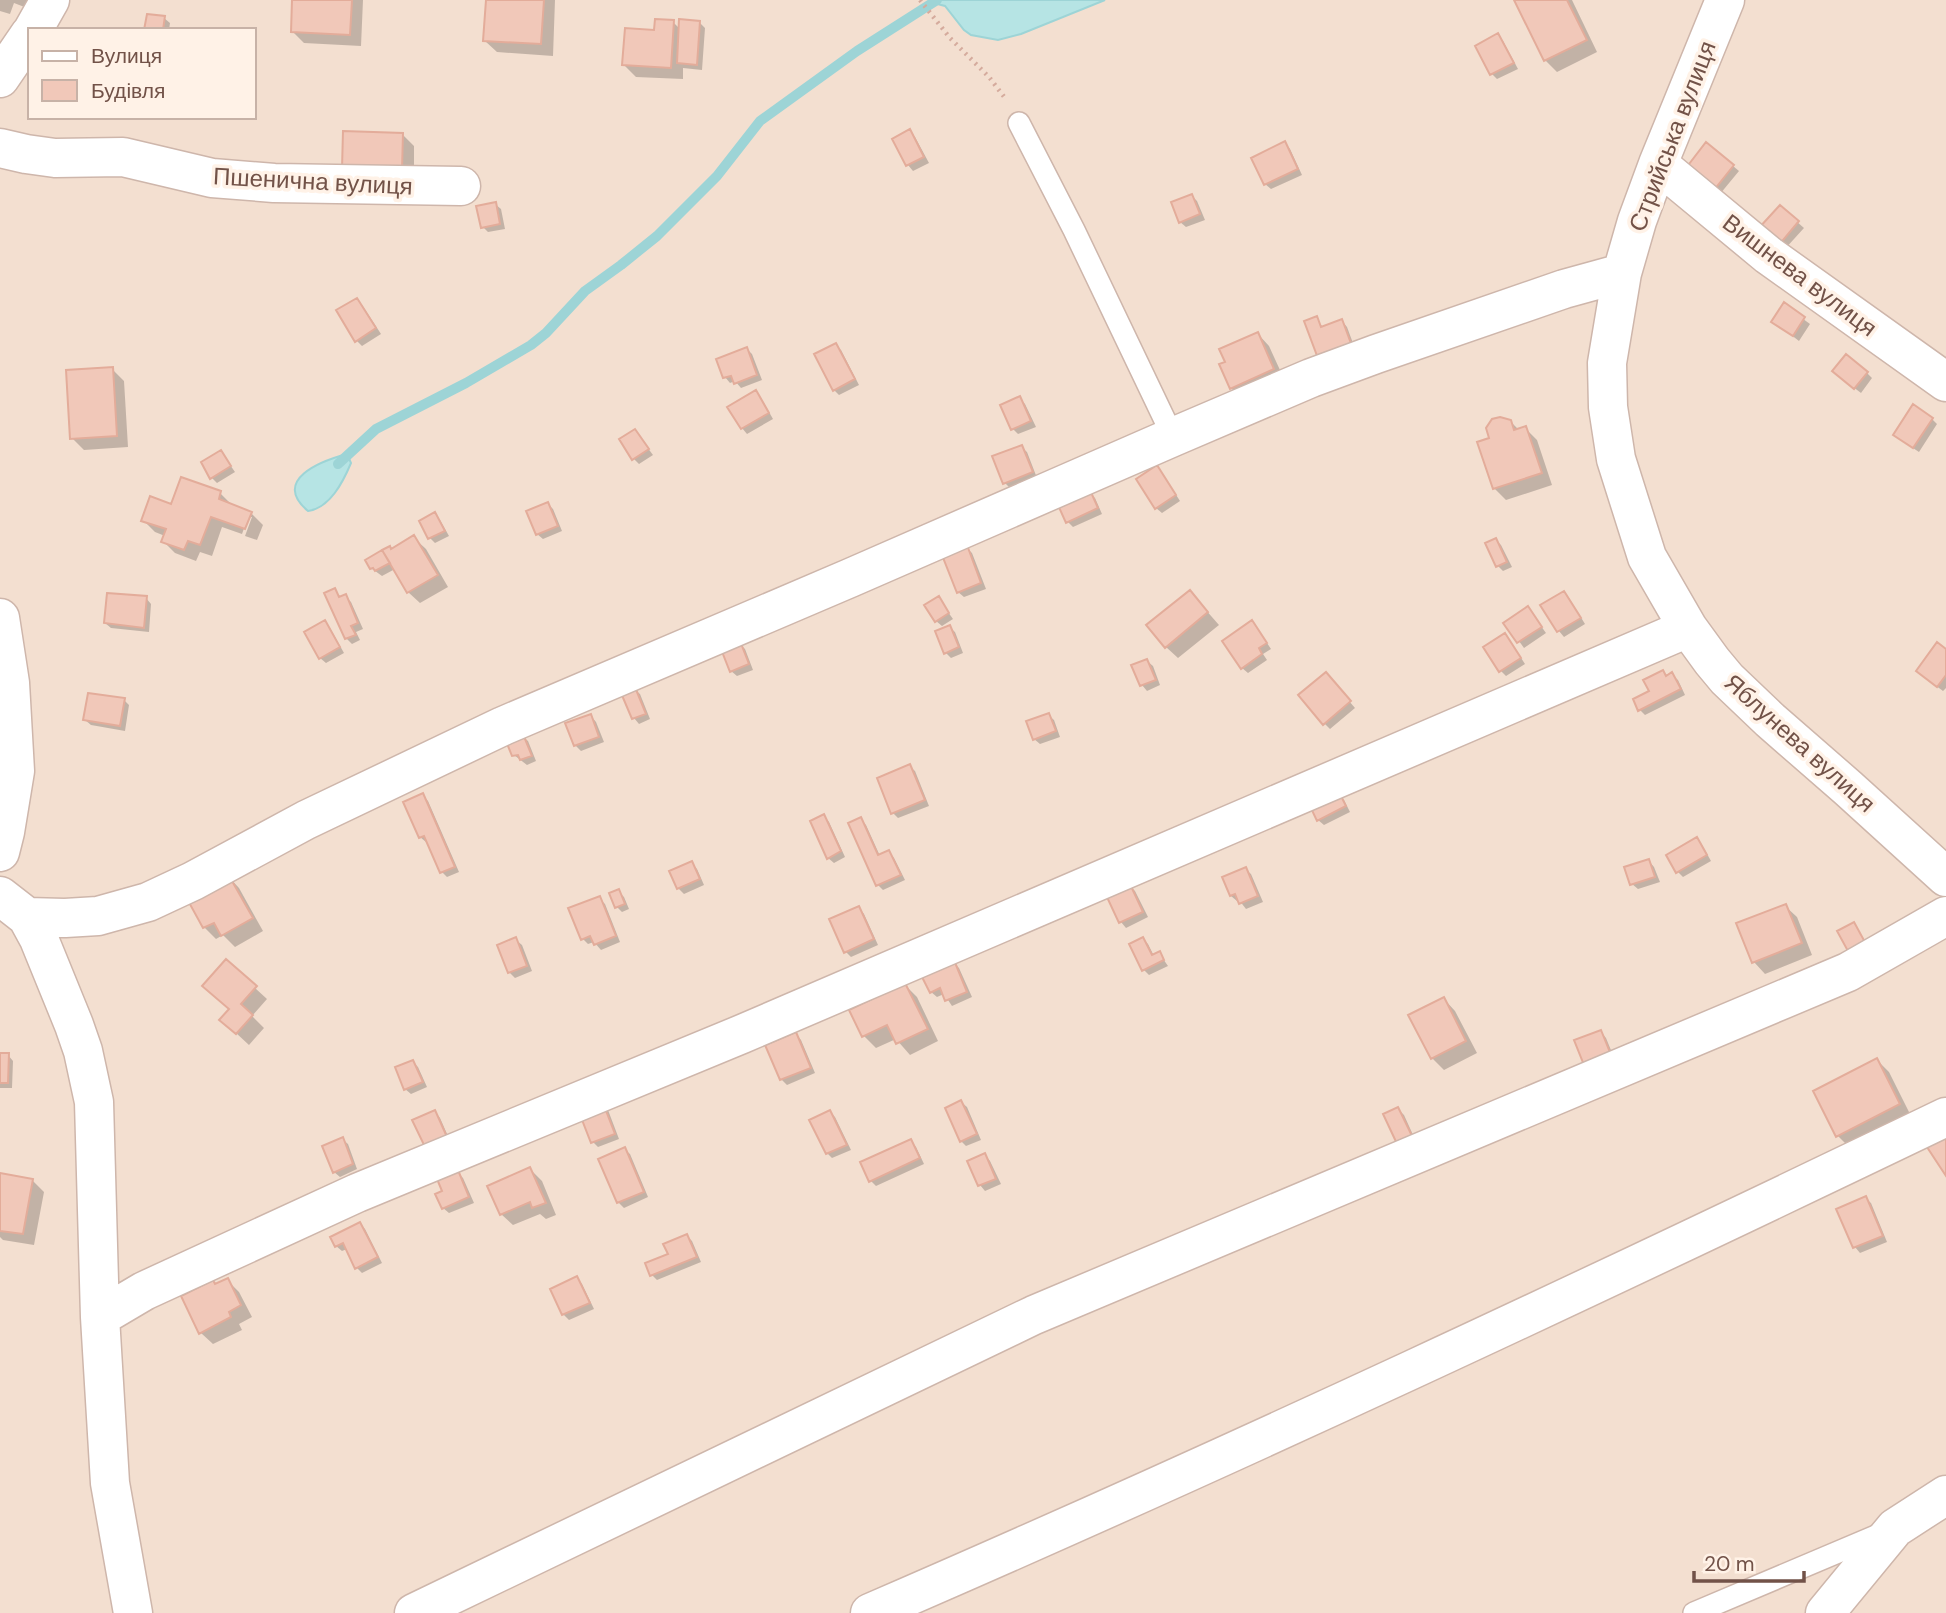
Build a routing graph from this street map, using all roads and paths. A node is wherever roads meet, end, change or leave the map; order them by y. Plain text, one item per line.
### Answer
1 (50, 0) edge
2 (920, 0) edge
3 (1725, 0) edge
4 (34, 28) edge
5 (28, 37) edge
6 (0, 78) edge
7 (1019, 123) joint
8 (0, 148) edge
9 (1658, 164) junction
10 (461, 186) dead end
11 (1622, 273) junction
12 (1946, 382) edge
13 (1173, 437) junction
14 (0, 618) edge
15 (1688, 628) junction
16 (0, 852) edge
17 (1946, 877) edge
18 (13, 906) edge
19 (1946, 916) edge
20 (1946, 1117) edge
21 (100, 1317) junction
22 (1946, 1495) edge
23 (1895, 1528) junction
24 (133, 1613) edge
25 (414, 1613) edge
26 (870, 1613) edge
27 (1693, 1613) edge
28 (1825, 1613) edge

1 - 4 street
2 - 7 path
3 - 9 street, Стрийська вулиця
5 - 6 street
7 - 13 lane
8 - 10 street, Пшенична вулиця
9 - 11 street, Стрийська вулиця
9 - 12 street, Вишнева вулиця
11 - 13 street
11 - 15 street, Яблунева вулиця
13 - 18 street
14 - 16 street
15 - 17 street, Яблунева вулиця
15 - 21 street
18 - 21 street
19 - 25 street
20 - 26 street
21 - 24 street
22 - 23 street
23 - 27 lane
23 - 28 street

